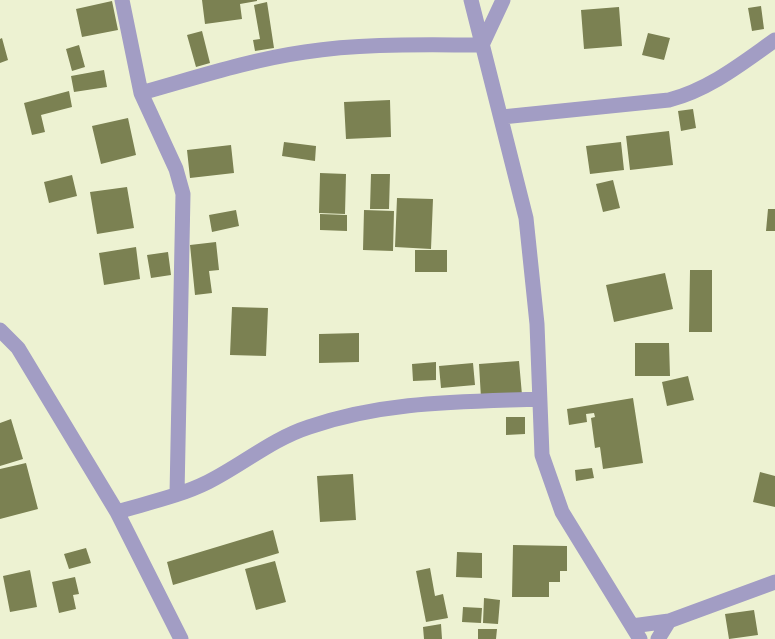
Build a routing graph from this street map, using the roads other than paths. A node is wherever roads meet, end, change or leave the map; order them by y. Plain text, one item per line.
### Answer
1 (122, 0) edge
2 (471, 0) edge
3 (503, 0) edge
4 (775, 40) edge
5 (482, 45) junction
6 (141, 93) junction
7 (502, 117) junction
8 (0, 330) edge
9 (539, 399) junction
10 (177, 494) junction
11 (117, 512) junction
12 (775, 582) edge
13 (669, 621) junction
14 (636, 633) edge
15 (181, 639) edge
16 (658, 639) edge

1 - 6 street
2 - 5 street
3 - 5 street
4 - 7 street
5 - 6 street
5 - 7 street
6 - 10 street
7 - 9 street
8 - 11 street
9 - 10 street
9 - 14 street
10 - 11 street
11 - 15 street
12 - 13 street
13 - 14 street
13 - 16 street

